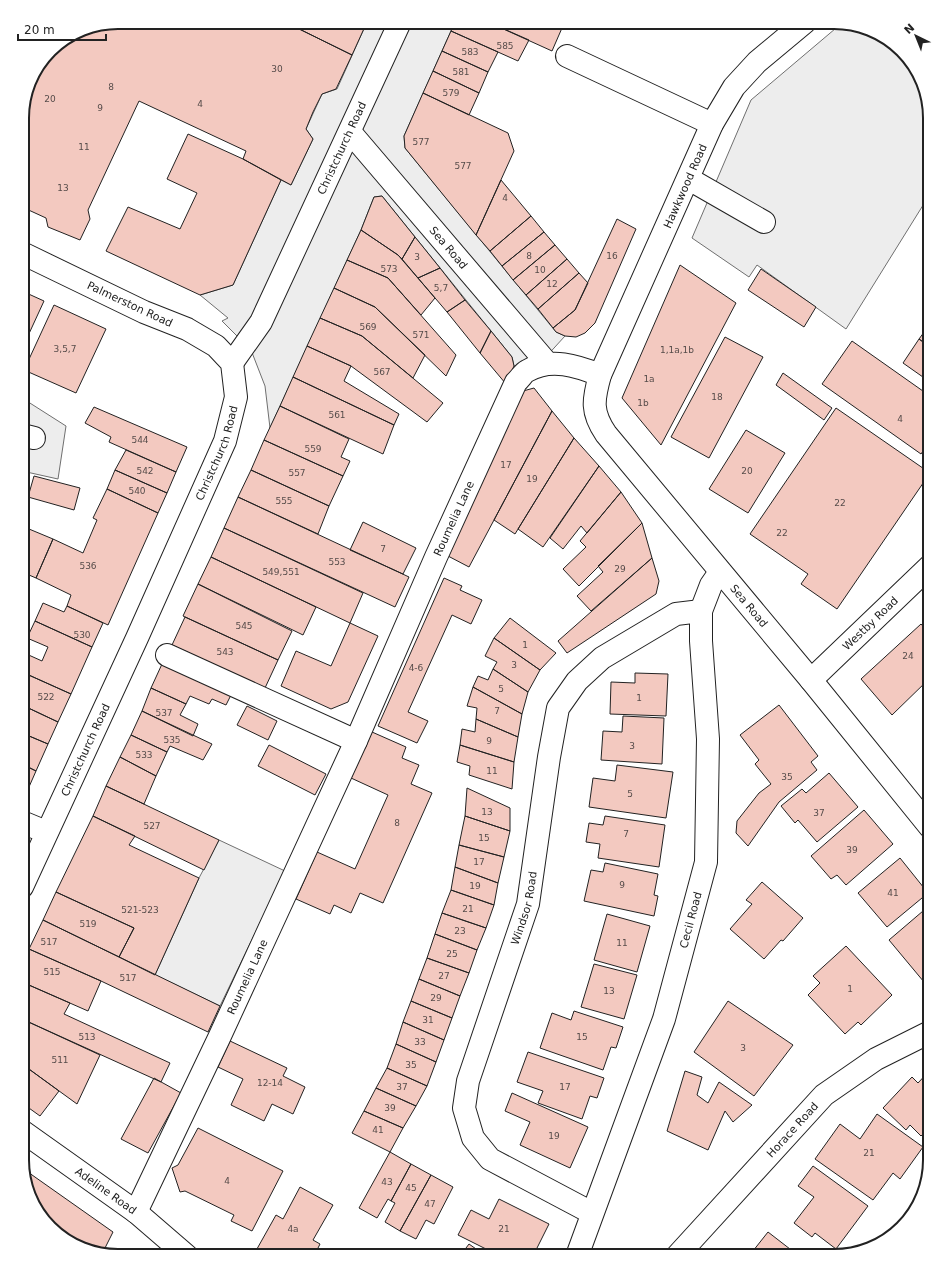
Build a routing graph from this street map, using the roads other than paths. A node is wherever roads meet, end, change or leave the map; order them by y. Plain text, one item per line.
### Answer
1 (397, 29) edge
2 (797, 29) edge
3 (567, 56) dead end
4 (712, 124) junction
5 (350, 132) junction
6 (689, 179) junction
7 (764, 222) dead end
8 (29, 256) edge
9 (543, 358) junction
10 (232, 362) junction
11 (600, 375) junction
12 (720, 572) junction
13 (923, 573) edge
14 (702, 611) junction
15 (167, 655) dead end
16 (811, 680) junction
17 (356, 741) junction
18 (923, 818) edge
19 (29, 825) edge
20 (46, 832) junction
21 (29, 870) edge
22 (923, 1036) edge
23 (29, 1136) edge
24 (136, 1212) junction
25 (592, 1213) junction
26 (179, 1249) edge
27 (579, 1249) edge
28 (683, 1249) edge

1 - 5 street, Christchurch Road
2 - 4 street, Hawkwood Road
3 - 4 street
4 - 6 street, Hawkwood Road
5 - 9 street, Sea Road
5 - 10 street, Christchurch Road
6 - 7 street
6 - 11 street, Hawkwood Road
8 - 10 street, Palmerston Road
9 - 11 street, Roumelia Lane
9 - 17 street, Roumelia Lane
10 - 20 street, Christchurch Road
11 - 12 street, Sea Road
12 - 14 street, Cecil Road
12 - 16 street, Sea Road
13 - 16 street, Westby Road
14 - 25 street, Cecil Road
14 - 25 street, Windsor Road
15 - 17 street
16 - 18 street, Sea Road
17 - 24 street, Roumelia Lane
19 - 20 street
20 - 21 street, Christchurch Road
22 - 28 street, Horace Road
23 - 24 street, Adeline Road
24 - 26 street, Adeline Road
25 - 27 street, Cecil Road

